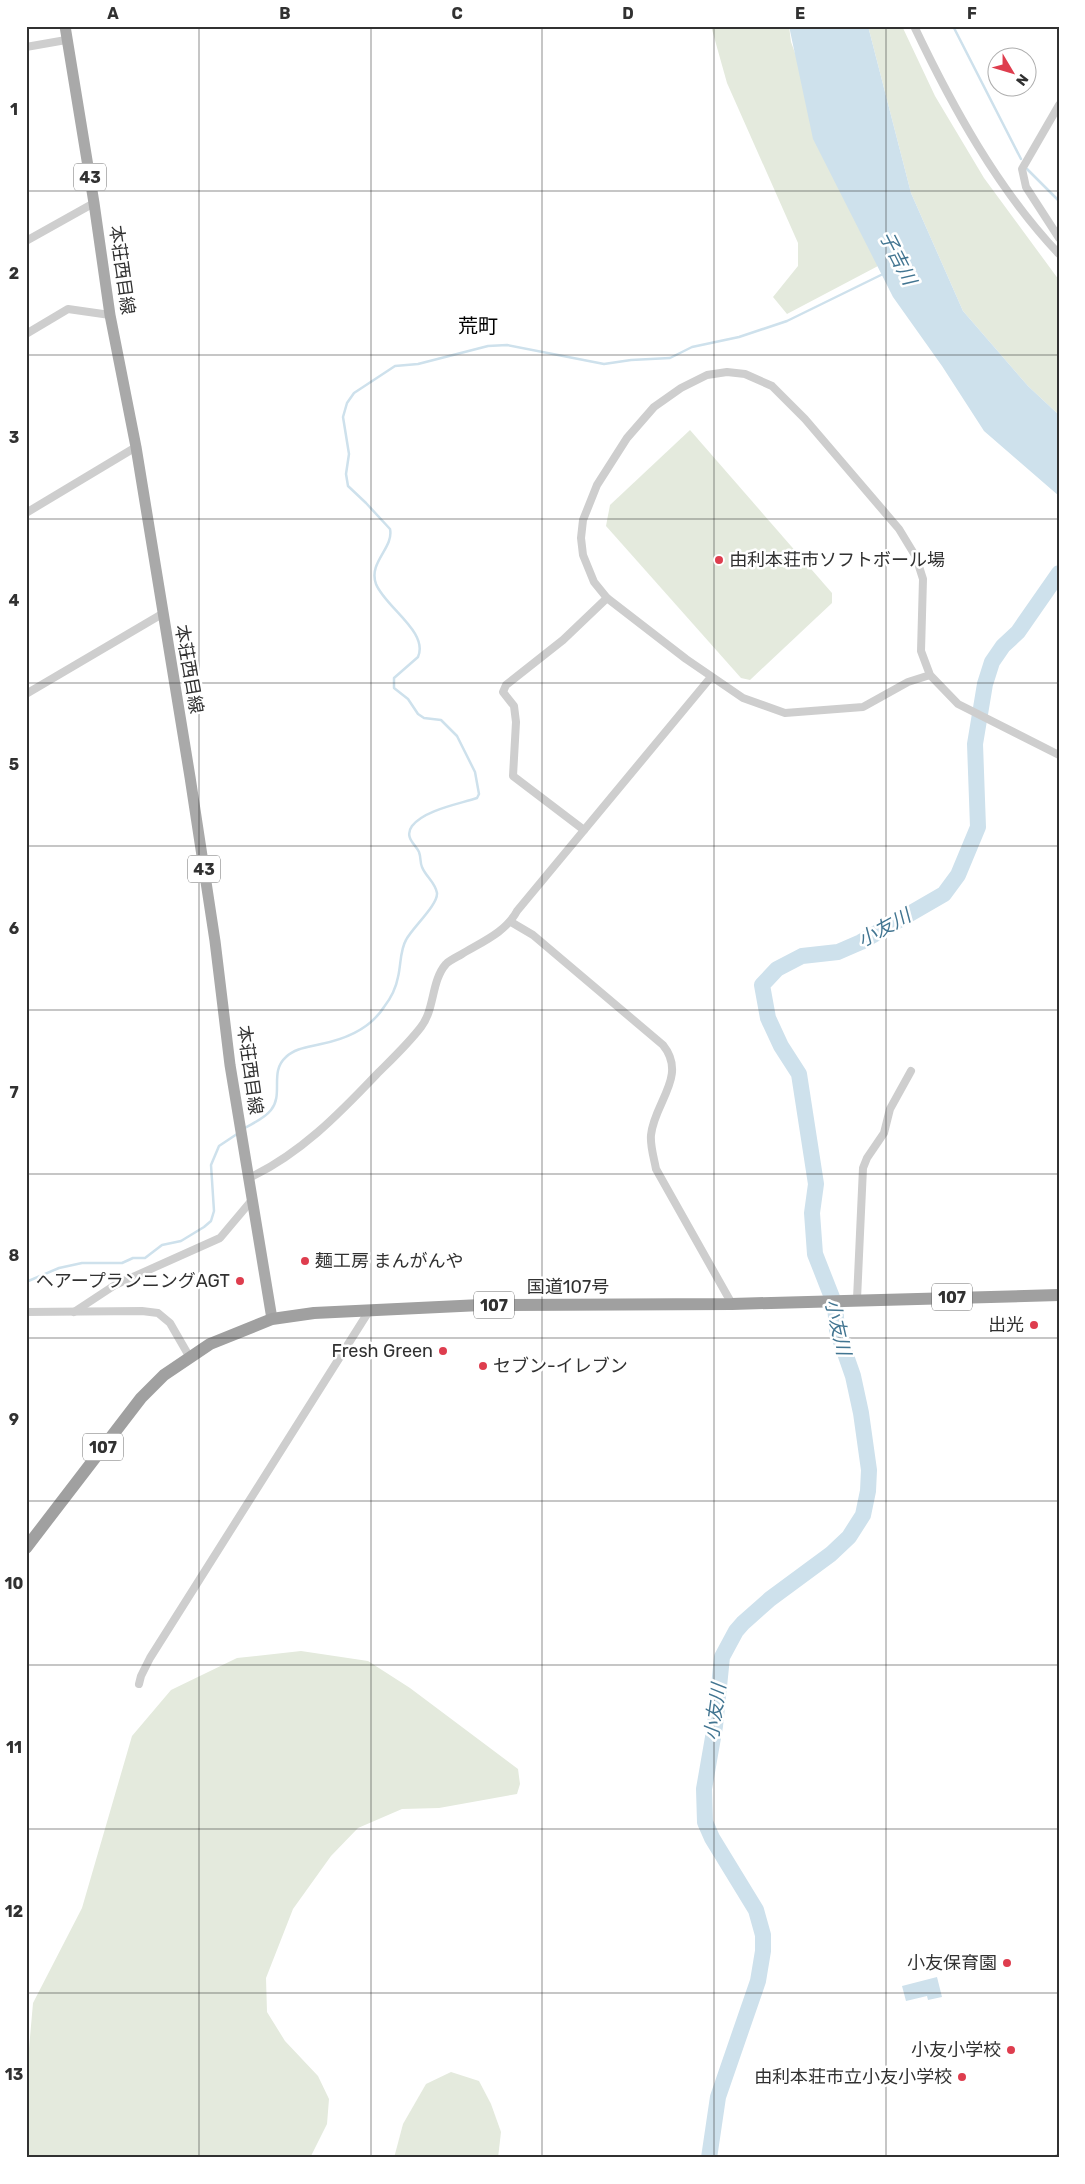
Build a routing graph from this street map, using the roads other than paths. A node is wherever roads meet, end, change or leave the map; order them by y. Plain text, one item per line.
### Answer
1 (65, 26) edge
2 (914, 26) edge
3 (66, 40) junction
4 (26, 47) edge
5 (1059, 105) edge
6 (94, 203) junction
7 (1059, 238) edge
8 (26, 240) edge
9 (1059, 254) edge
10 (110, 315) junction
11 (26, 334) edge
12 (136, 447) junction
13 (26, 513) edge
14 (607, 598) junction
15 (162, 614) junction
16 (930, 675) junction
17 (711, 676) junction
18 (26, 694) edge
19 (1059, 756) edge
20 (584, 830) junction
21 (511, 922) junction
22 (911, 1071) dead end
23 (249, 1178) junction
24 (252, 1200) junction
25 (1059, 1295) edge
26 (852, 1299) junction
27 (732, 1304) junction
28 (26, 1312) edge
29 (74, 1312) junction
30 (369, 1312) junction
31 (272, 1319) junction
32 (189, 1356) junction
33 (26, 1548) edge
34 (139, 1684) dead end

1 - 3 main road, 本荘西目線 / 43
2 - 9 street
3 - 4 street
3 - 6 main road, 本荘西目線 / 43
5 - 7 street
6 - 8 street
6 - 10 main road, 本荘西目線 / 43
10 - 11 street
10 - 12 main road, 本荘西目線 / 43
12 - 13 street
12 - 15 main road, 本荘西目線 / 43
14 - 16 street
14 - 17 street
14 - 20 street
15 - 18 street
15 - 23 main road, 本荘西目線 / 43
16 - 17 street
16 - 19 street
17 - 20 street
20 - 21 street
21 - 23 street
21 - 27 street
22 - 26 street
23 - 24 main road, 本荘西目線 / 43
24 - 29 street
24 - 31 main road, 本荘西目線 / 43
25 - 26 highway, 国道107号 / 107
26 - 27 highway, 国道107号 / 107
27 - 30 highway, 国道107号 / 107
28 - 29 street
29 - 32 street
30 - 31 highway, 国道107号 / 107
30 - 34 street
31 - 32 highway, 国道107号 / 107
32 - 33 highway, 国道107号 / 107

